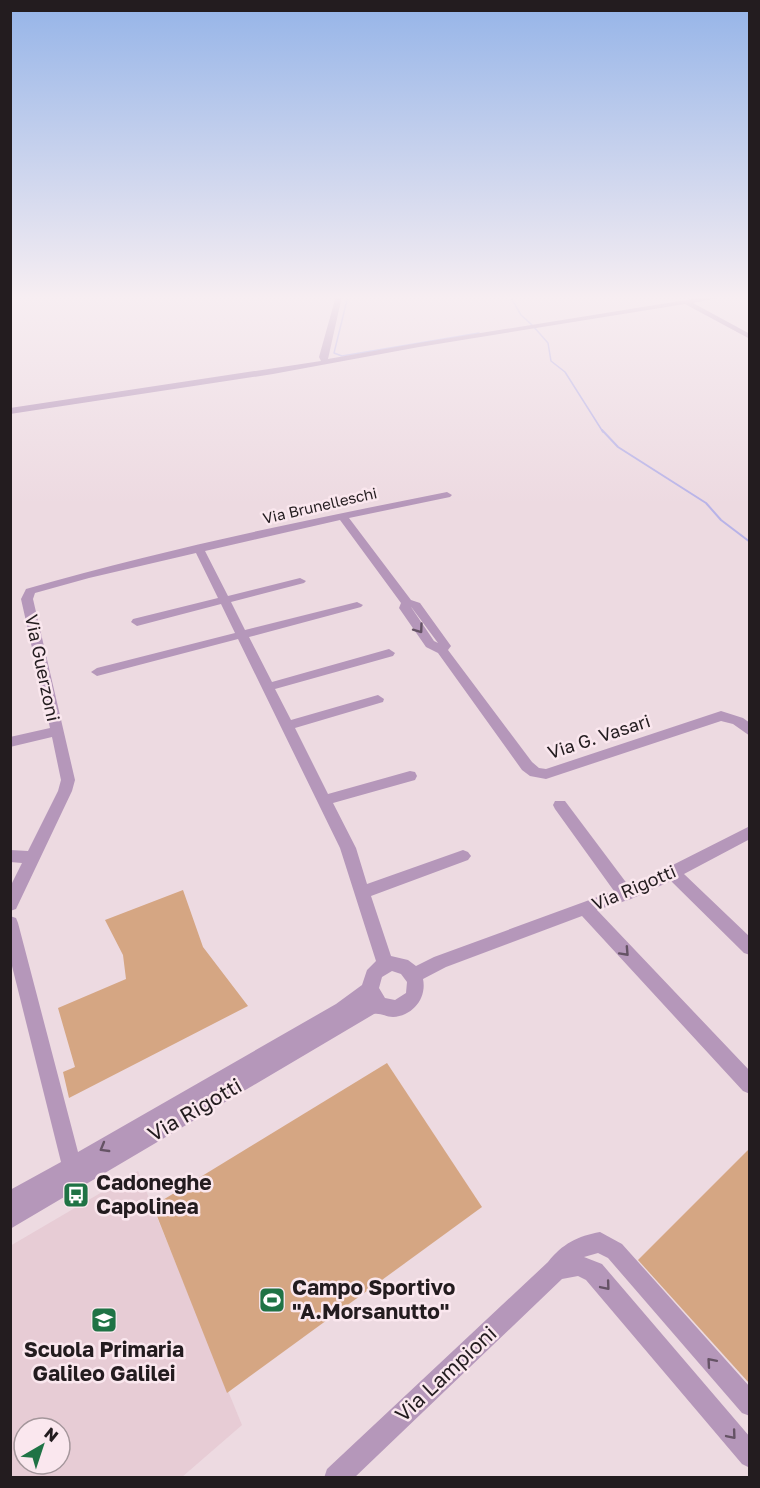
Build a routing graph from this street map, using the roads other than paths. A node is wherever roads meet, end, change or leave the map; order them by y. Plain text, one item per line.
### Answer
1 (303, 365) edge
2 (10, 411) edge
3 (447, 495) dead end
4 (343, 516) junction
5 (199, 549) junction
6 (300, 581) dead end
7 (225, 599) junction
8 (357, 605) dead end
9 (137, 622) dead end
10 (241, 636) junction
11 (389, 653) dead end
12 (97, 672) dead end
13 (269, 687) junction
14 (378, 699) dead end
15 (288, 725) junction
16 (56, 731) junction
17 (750, 731) edge
18 (10, 742) edge
19 (410, 776) dead end
20 (325, 800) junction
21 (560, 805) dead end
22 (750, 832) edge
23 (10, 856) edge
24 (463, 856) dead end
25 (32, 857) junction
26 (672, 873) junction
27 (363, 892) junction
28 (625, 894) junction
29 (10, 904) edge
30 (586, 909) junction
31 (10, 923) edge
32 (750, 948) edge
33 (386, 966) junction
34 (414, 975) junction
35 (370, 989) junction
36 (381, 1005) junction
37 (750, 1086) edge
38 (74, 1173) junction
39 (10, 1202) edge
40 (10, 1219) edge
41 (556, 1270) junction
42 (750, 1406) edge
43 (750, 1456) edge
44 (336, 1478) edge

1 - 2 street
3 - 4 street, Via Brunelleschi
4 - 5 street, Via Brunelleschi
4 - 17 street, Via G. Vasari
5 - 7 street
5 - 16 street, Via Guerzoni
6 - 7 street
7 - 9 street
7 - 10 street
8 - 10 street
10 - 12 street
10 - 13 street
11 - 13 street
13 - 15 street
14 - 15 street
15 - 20 street
16 - 18 street
16 - 25 street, Via Guerzoni
19 - 20 street
20 - 27 street
21 - 28 street
22 - 26 street, Via Rigotti
23 - 25 street
24 - 27 street
25 - 29 street, Via Guerzoni
26 - 28 street, Via Rigotti
26 - 32 street
27 - 33 street
28 - 30 street, Via Rigotti
30 - 34 street, Via Rigotti
30 -> 37 street
31 - 38 street
33 - 34 street
33 - 35 street, Via Rigotti
34 - 36 street, Via Rigotti
35 - 36 street
35 -> 38 street, Via Rigotti
36 - 38 street, Via Rigotti
38 - 39 street, Via Rigotti
38 - 40 street, Via Rigotti
42 -> 41 street, Via Lampioni
41 -> 43 street
41 - 44 street, Via Lampioni

